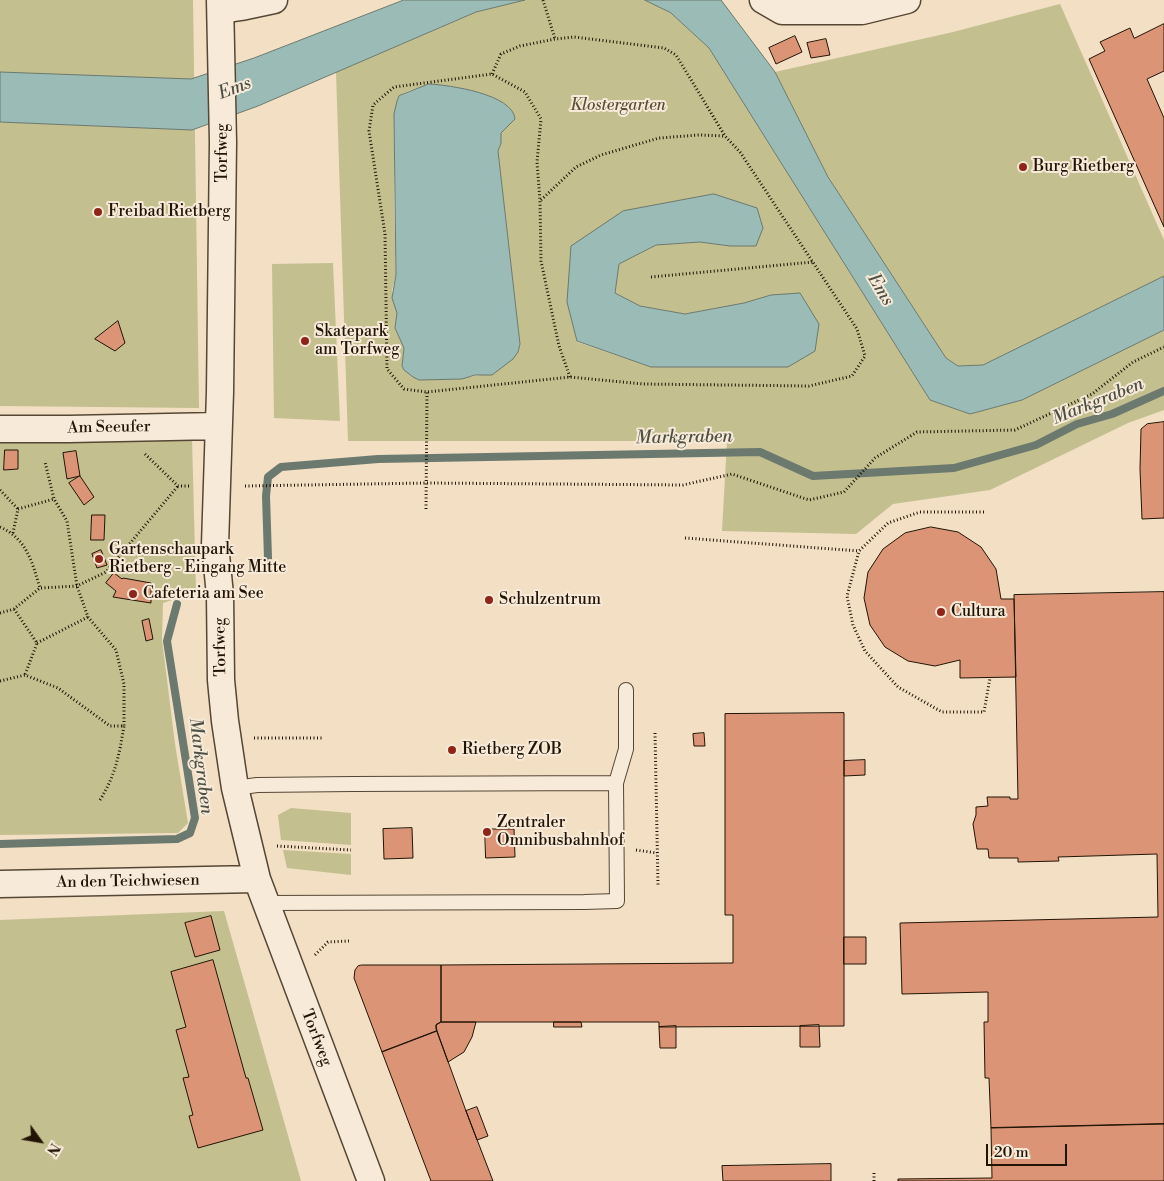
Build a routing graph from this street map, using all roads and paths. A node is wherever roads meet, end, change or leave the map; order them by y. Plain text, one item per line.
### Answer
1 (274, 0) edge
2 (543, 0) edge
3 (763, 0) edge
4 (908, 0) edge
5 (227, 6) edge
6 (555, 39) junction
7 (492, 74) junction
8 (726, 136) junction
9 (540, 201) junction
10 (813, 262) junction
11 (651, 277) dead end
12 (1164, 347) edge
13 (570, 376) junction
14 (427, 392) junction
15 (218, 426) junction
16 (118, 428) junction
17 (0, 429) edge
18 (45, 462) dead end
19 (426, 483) junction
20 (0, 490) edge
21 (245, 496) dead end
22 (54, 499) junction
23 (426, 509) dead end
24 (18, 510) junction
25 (984, 512) dead end
26 (0, 527) edge
27 (13, 533) junction
28 (684, 538) dead end
29 (859, 551) junction
30 (77, 586) junction
31 (40, 588) junction
32 (14, 609) junction
33 (0, 613) edge
34 (88, 616) junction
35 (37, 643) junction
36 (25, 676) junction
37 (990, 678) dead end
38 (0, 681) edge
39 (626, 690) dead end
40 (124, 726) junction
41 (655, 733) dead end
42 (251, 738) dead end
43 (324, 738) dead end
44 (616, 783) junction
45 (236, 788) junction
46 (100, 800) dead end
47 (272, 846) dead end
48 (351, 850) dead end
49 (0, 884) edge
50 (658, 885) dead end
51 (260, 891) junction
52 (349, 941) dead end
53 (312, 959) dead end
54 (874, 1173) dead end
55 (371, 1181) edge
56 (874, 1181) edge

1 - 5 street
2 - 6 path
3 - 4 street
5 - 15 street, Torfweg
6 - 7 path
6 - 8 path
7 - 9 path
7 - 14 path
8 - 9 path
8 - 10 path
9 - 13 path
10 - 11 path
10 - 13 path
12 - 19 path
13 - 14 path
14 - 19 path
15 - 16 street, Am Seeufer
15 - 45 street, Torfweg
16 - 17 street, Am Seeufer
16 - 30 path
18 - 22 path
19 - 21 path
19 - 23 path
20 - 24 path
22 - 24 path
22 - 30 path
24 - 27 path
25 - 29 path
26 - 27 path
27 - 31 path
28 - 29 path
29 - 37 path
30 - 31 path
30 - 34 path
31 - 32 path
32 - 33 path
32 - 35 path
34 - 35 path
34 - 40 path
35 - 36 path
36 - 38 path
36 - 40 path
39 - 44 lane
40 - 46 path
41 - 50 path
42 - 43 path
44 - 45 lane
44 - 51 lane
45 - 51 street, Torfweg
47 - 48 path
49 - 51 street, An den Teichwiesen
51 - 55 street, Torfweg
52 - 53 path
54 - 56 path

